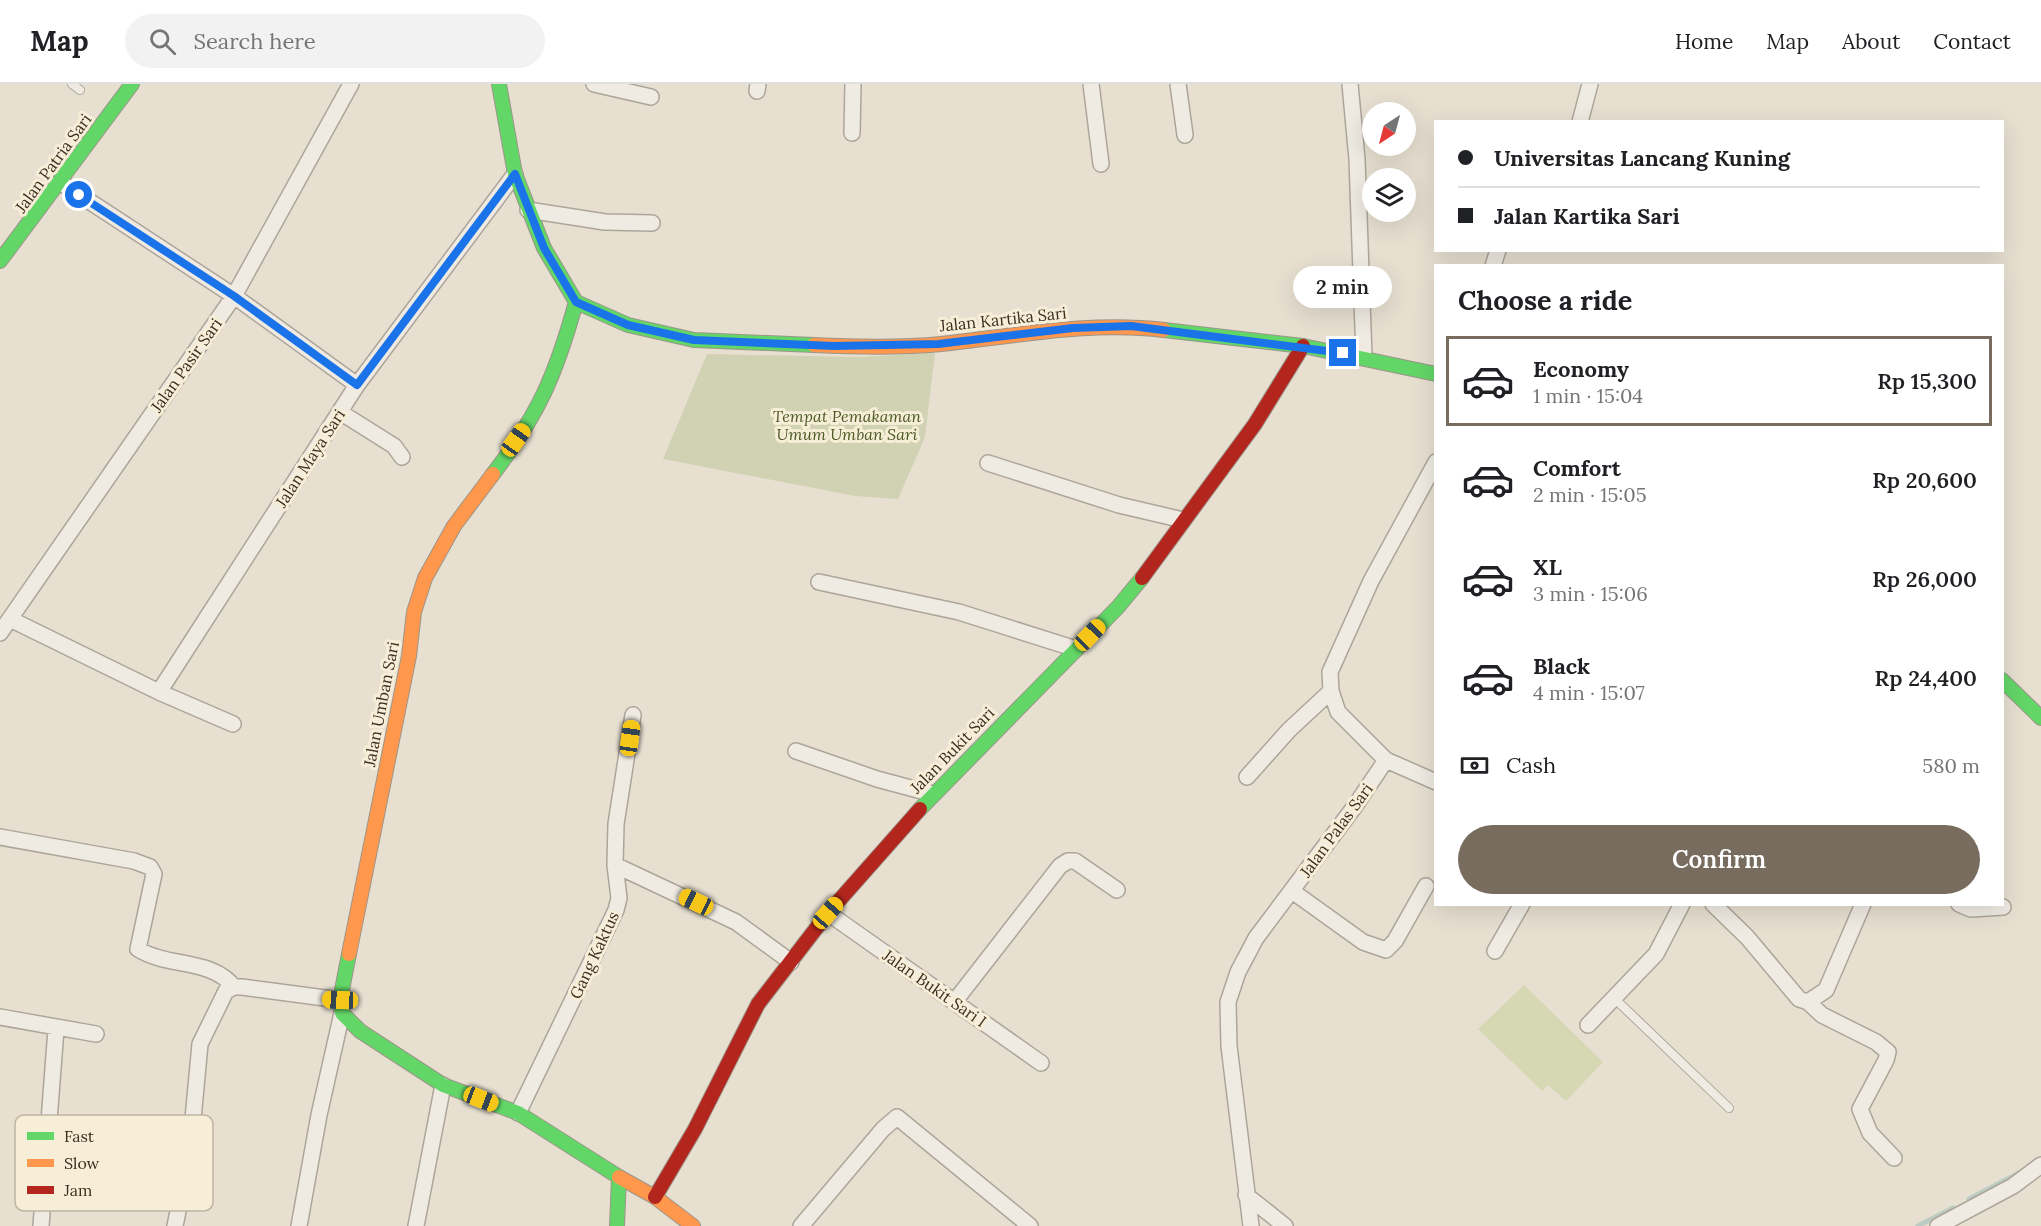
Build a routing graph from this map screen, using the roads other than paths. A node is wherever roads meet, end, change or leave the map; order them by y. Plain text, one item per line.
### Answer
1 (72, 84) edge
2 (132, 84) edge
3 (351, 84) edge
4 (499, 84) edge
5 (594, 84) edge
6 (853, 84) edge
7 (1091, 84) edge
8 (1178, 84) edge
9 (1350, 84) edge
10 (1590, 84) edge
11 (80, 90) dead end
12 (651, 97) dead end
13 (1581, 120) edge
14 (852, 133) dead end
15 (1185, 135) dead end
16 (1101, 164) dead end
17 (515, 174) junction
18 (60, 182) junction
19 (528, 210) junction
20 (652, 223) dead end
21 (0, 261) edge
22 (234, 296) junction
23 (576, 302) junction
24 (1303, 346) junction
25 (1364, 357) junction
26 (1434, 374) edge
27 (357, 385) junction
28 (340, 412) junction
29 (402, 457) dead end
30 (988, 463) dead end
31 (1434, 466) edge
32 (1183, 520) junction
33 (819, 582) dead end
34 (10, 619) junction
35 (0, 633) edge
36 (1076, 649) junction
37 (2004, 682) edge
38 (1331, 691) junction
39 (159, 692) junction
40 (633, 715) dead end
41 (2041, 718) edge
42 (233, 724) dead end
43 (796, 751) dead end
44 (1386, 760) junction
45 (1246, 777) dead end
46 (1434, 781) edge
47 (933, 794) junction
48 (0, 837) edge
49 (615, 865) junction
50 (1426, 886) dead end
51 (1117, 890) dead end
52 (1293, 891) junction
53 (1521, 906) edge
54 (1681, 906) edge
55 (1715, 906) edge
56 (1862, 906) edge
57 (1964, 906) edge
58 (2003, 907) dead end
59 (828, 913) junction
60 (1495, 951) dead end
61 (791, 962) junction
62 (234, 987) junction
63 (1614, 998) junction
64 (955, 1001) junction
65 (1808, 1002) junction
66 (341, 1007) junction
67 (0, 1017) edge
68 (1588, 1025) dead end
69 (56, 1029) junction
70 (96, 1034) dead end
71 (1041, 1063) dead end
72 (443, 1085) junction
73 (1729, 1108) dead end
74 (518, 1113) junction
75 (49, 1115) edge
76 (193, 1115) edge
77 (1894, 1158) dead end
78 (2041, 1165) edge
79 (619, 1177) junction
80 (1246, 1195) junction
81 (655, 1197) junction
82 (42, 1211) edge
83 (178, 1211) edge
84 (41, 1226) edge
85 (175, 1226) edge
86 (299, 1226) edge
87 (416, 1226) edge
88 (617, 1226) edge
89 (693, 1226) edge
90 (801, 1226) edge
91 (1030, 1226) edge
92 (1251, 1226) edge
93 (1285, 1226) edge
94 (1938, 1226) edge

1 - 11 lane
2 - 18 street, Jalan Patria Sari
3 - 22 street, Jalan Pasir Sari
4 - 17 street
5 - 12 street
6 - 14 street
7 - 16 street
8 - 15 street
9 - 25 street
10 - 13 street
17 - 19 street
17 - 27 street, Jalan Maya Sari
18 - 21 street, Jalan Patria Sari
18 - 22 street
19 - 20 street
19 - 23 street
22 - 27 street
22 - 34 street, Jalan Pasir Sari
23 - 24 street, Jalan Kartika Sari
23 - 66 street, Jalan Umban Sari
24 - 25 street, Jalan Kartika Sari
24 - 32 street, Jalan Bukit Sari
25 - 26 street, Jalan Kartika Sari
27 - 28 street, Jalan Maya Sari
28 - 29 street
28 - 39 street, Jalan Maya Sari
30 - 32 street
31 - 38 street
32 - 36 street, Jalan Bukit Sari
33 - 36 street
34 - 35 street, Jalan Pasir Sari
34 - 39 street
36 - 47 street, Jalan Bukit Sari
37 - 41 street
38 - 44 street
38 - 45 street
39 - 42 street
40 - 49 street, Gang Kaktus
43 - 47 street
44 - 46 street
44 - 52 street, Jalan Palas Sari
47 - 59 street, Jalan Bukit Sari
48 - 62 street
49 - 61 street
49 - 74 street, Gang Kaktus
50 - 52 street
51 - 64 street
52 - 80 street, Jalan Palas Sari
53 - 60 street
54 - 63 street
55 - 65 street
56 - 65 street
57 - 58 street
59 - 61 street, Jalan Bukit Sari
59 - 64 street, Jalan Bukit Sari I
61 - 81 street, Jalan Bukit Sari
62 - 66 street
62 - 76 street
63 - 68 street
63 - 73 lane
64 - 71 street, Jalan Bukit Sari I
65 - 77 street
66 - 72 street
66 - 86 street
67 - 69 street
69 - 70 street
69 - 75 street
72 - 74 street
72 - 87 street
74 - 79 street
78 - 94 street
79 - 81 street
79 - 88 street
80 - 92 street, Jalan Palas Sari
80 - 93 street
81 - 89 street
82 - 84 street
83 - 85 street
90 - 91 street

